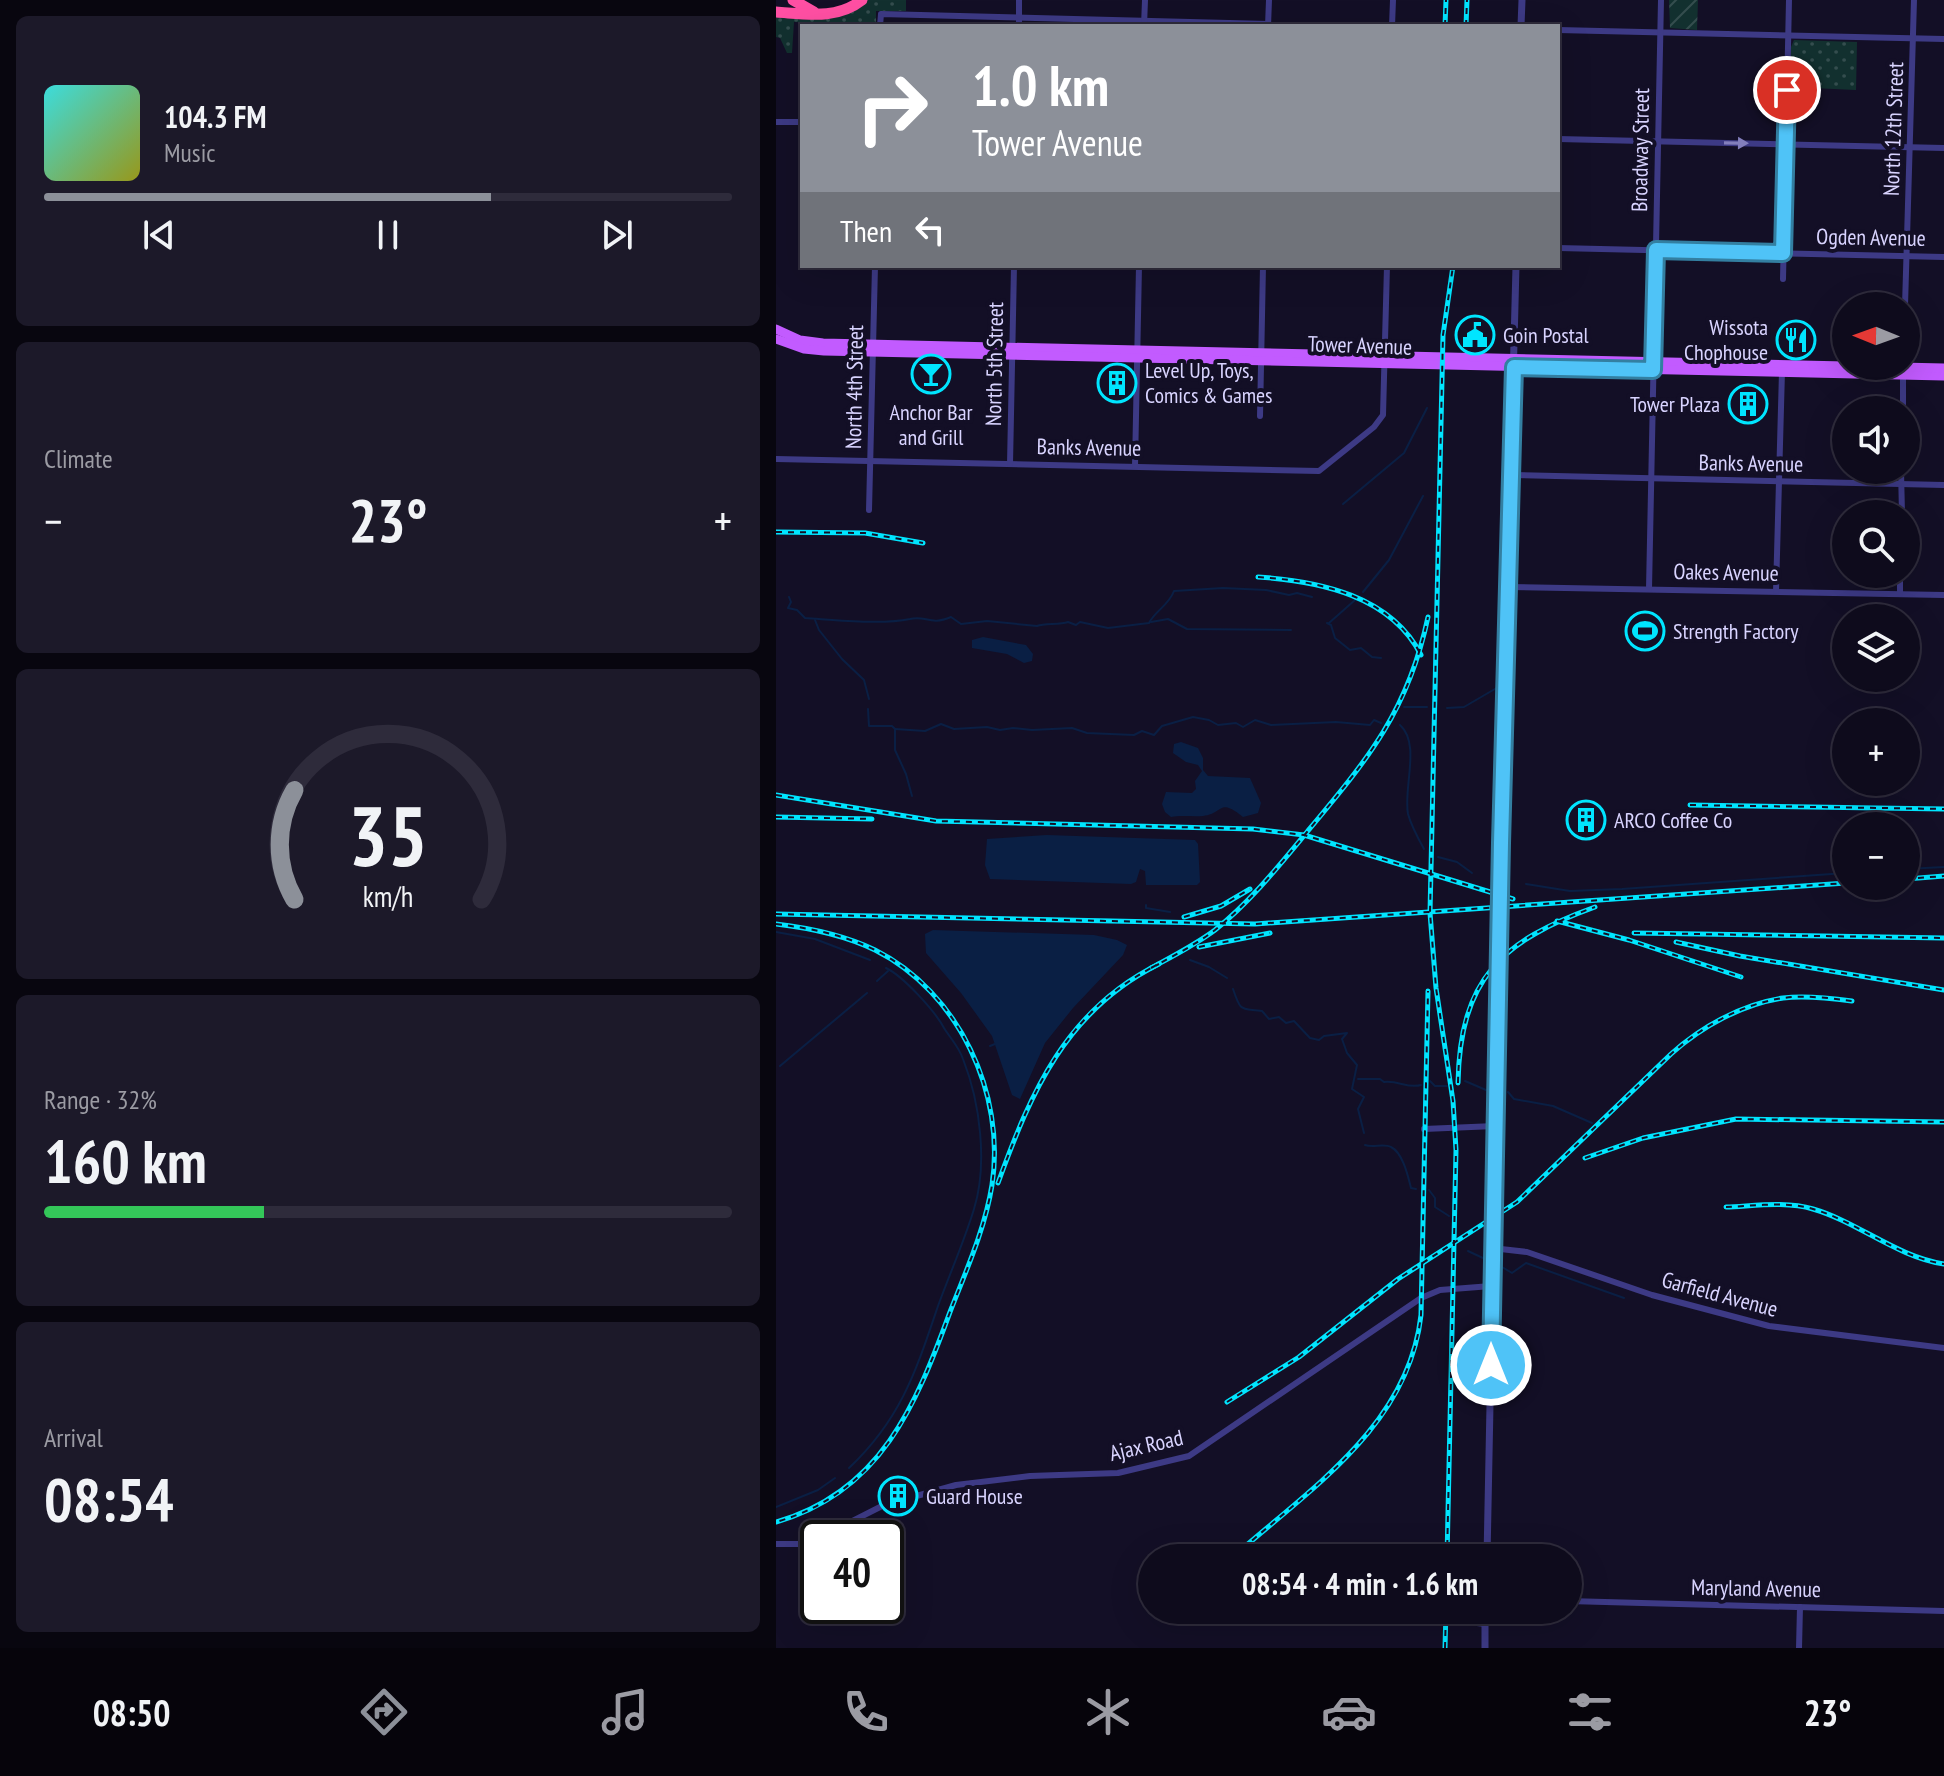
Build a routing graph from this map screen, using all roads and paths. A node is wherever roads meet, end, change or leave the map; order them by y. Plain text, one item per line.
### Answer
1 (793, 0) edge
2 (862, 0) edge
3 (1019, 0) edge
4 (1145, 0) edge
5 (1269, 0) edge
6 (1393, 0) edge
7 (1522, 0) edge
8 (1661, 0) edge
9 (1789, 0) edge
10 (1914, 0) edge
11 (776, 12) edge
12 (818, 14) junction
13 (1019, 17) junction
14 (1144, 23) edge
15 (880, 24) edge
16 (1019, 24) edge
17 (1206, 24) edge
18 (1268, 24) edge
19 (1392, 24) edge
20 (1521, 24) edge
21 (1560, 30) edge
22 (1661, 32) junction
23 (1788, 35) junction
24 (1913, 38) junction
25 (1944, 39) edge
26 (776, 122) edge
27 (800, 122) edge
28 (1560, 139) edge
29 (1658, 141) junction
30 (1786, 144) junction
31 (1910, 147) junction
32 (1944, 148) edge
33 (1560, 248) edge
34 (1656, 250) junction
35 (1783, 253) junction
36 (1907, 256) junction
37 (1944, 257) edge
38 (875, 268) edge
39 (1014, 268) edge
40 (1139, 268) edge
41 (1263, 268) edge
42 (1387, 268) edge
43 (1516, 268) edge
44 (1783, 279) dead end
45 (1906, 292) edge
46 (776, 329) edge
47 (776, 339) edge
48 (873, 348) junction
49 (1012, 352) junction
50 (1137, 354) junction
51 (1261, 356) junction
52 (1386, 360) junction
53 (1514, 363) junction
54 (1653, 365) junction
55 (1832, 367) edge
56 (1944, 368) edge
57 (1782, 369) junction
58 (1832, 369) edge
59 (1920, 369) edge
60 (1920, 372) edge
61 (1944, 376) edge
62 (1260, 416) dead end
63 (776, 459) edge
64 (870, 461) junction
65 (1010, 464) junction
66 (1135, 466) junction
67 (1510, 475) junction
68 (1651, 478) junction
69 (1779, 481) junction
70 (1832, 482) edge
71 (1902, 484) joint
72 (1944, 485) edge
73 (1902, 500) edge
74 (869, 510) dead end
75 (1508, 587) junction
76 (1900, 588) edge
77 (1649, 589) junction
78 (1776, 591) junction
79 (1900, 594) junction
80 (1944, 595) edge
81 (1495, 1126) junction
82 (1424, 1129) dead end
83 (1492, 1248) junction
84 (1491, 1286) junction
85 (1944, 1348) edge
86 (854, 1520) edge
87 (776, 1544) edge
88 (800, 1544) edge
89 (1487, 1544) edge
90 (1582, 1601) edge
91 (1800, 1607) junction
92 (1944, 1611) edge
93 (1481, 1624) edge
94 (1485, 1648) edge
95 (1799, 1648) edge

1 - 12 highway
2 - 12 highway
3 - 13 street
4 - 14 street
5 - 18 street
6 - 19 street
7 - 20 street
8 - 22 street, Broadway Street
9 - 23 street
10 - 24 street, North 12th Street
11 - 12 highway
13 - 14 street
13 - 15 street
13 - 16 street
14 - 17 street
21 - 22 street
22 - 23 street
22 - 29 street, Broadway Street
23 - 24 street
23 - 30 street
24 - 25 street
24 - 31 street, North 12th Street
26 - 27 street
28 - 29 street
29 -> 30 street
29 - 34 street, Broadway Street
30 - 31 street
30 - 35 street
31 - 32 street
31 - 36 street, North 12th Street
33 - 34 street, Ogden Avenue
34 - 35 street, Ogden Avenue
34 - 54 street, Broadway Street
35 - 36 street, Ogden Avenue
35 - 44 street
36 - 37 street, Ogden Avenue
36 - 45 street, North 12th Street
38 - 48 street, North 4th Street
39 - 49 street, North 5th Street
40 - 50 street
41 - 51 street
42 - 52 street
43 - 53 street
46 - 48 main road, Tower Avenue
47 - 48 main road, Tower Avenue
48 - 49 main road, Tower Avenue
48 - 64 street, North 4th Street
49 - 50 main road, Tower Avenue
49 - 65 street, North 5th Street
50 - 51 main road, Tower Avenue
50 - 66 street
51 - 52 main road, Tower Avenue
51 - 62 street
52 - 53 main road, Tower Avenue
52 - 66 street, Banks Avenue
53 - 54 main road, Tower Avenue
53 - 67 street
54 - 57 main road, Tower Avenue
54 - 68 street, Broadway Street
55 - 57 main road, Tower Avenue
56 - 59 main road, Tower Avenue
57 - 58 main road, Tower Avenue
57 - 69 street
60 - 61 main road, Tower Avenue
63 - 64 street, Banks Avenue
64 - 65 street, Banks Avenue
64 - 74 street, North 4th Street
65 - 66 street, Banks Avenue
67 - 68 street, Banks Avenue
67 - 75 street
68 - 69 street, Banks Avenue
68 - 77 street, Broadway Street
69 - 70 street, Banks Avenue
69 - 78 street
71 - 72 street, Banks Avenue
71 - 73 street
75 - 77 street, Oakes Avenue
75 - 81 street
76 - 79 street
77 - 78 street, Oakes Avenue
78 - 79 street, Oakes Avenue
79 - 80 street, Oakes Avenue
81 - 82 street
81 - 83 street
83 - 84 street
83 - 85 street, Garfield Avenue
84 - 86 street, Ajax Road
84 - 89 street
87 - 88 street, Ajax Road
90 - 91 street, Maryland Avenue
91 - 92 street, Maryland Avenue
91 - 95 street
93 - 94 street

